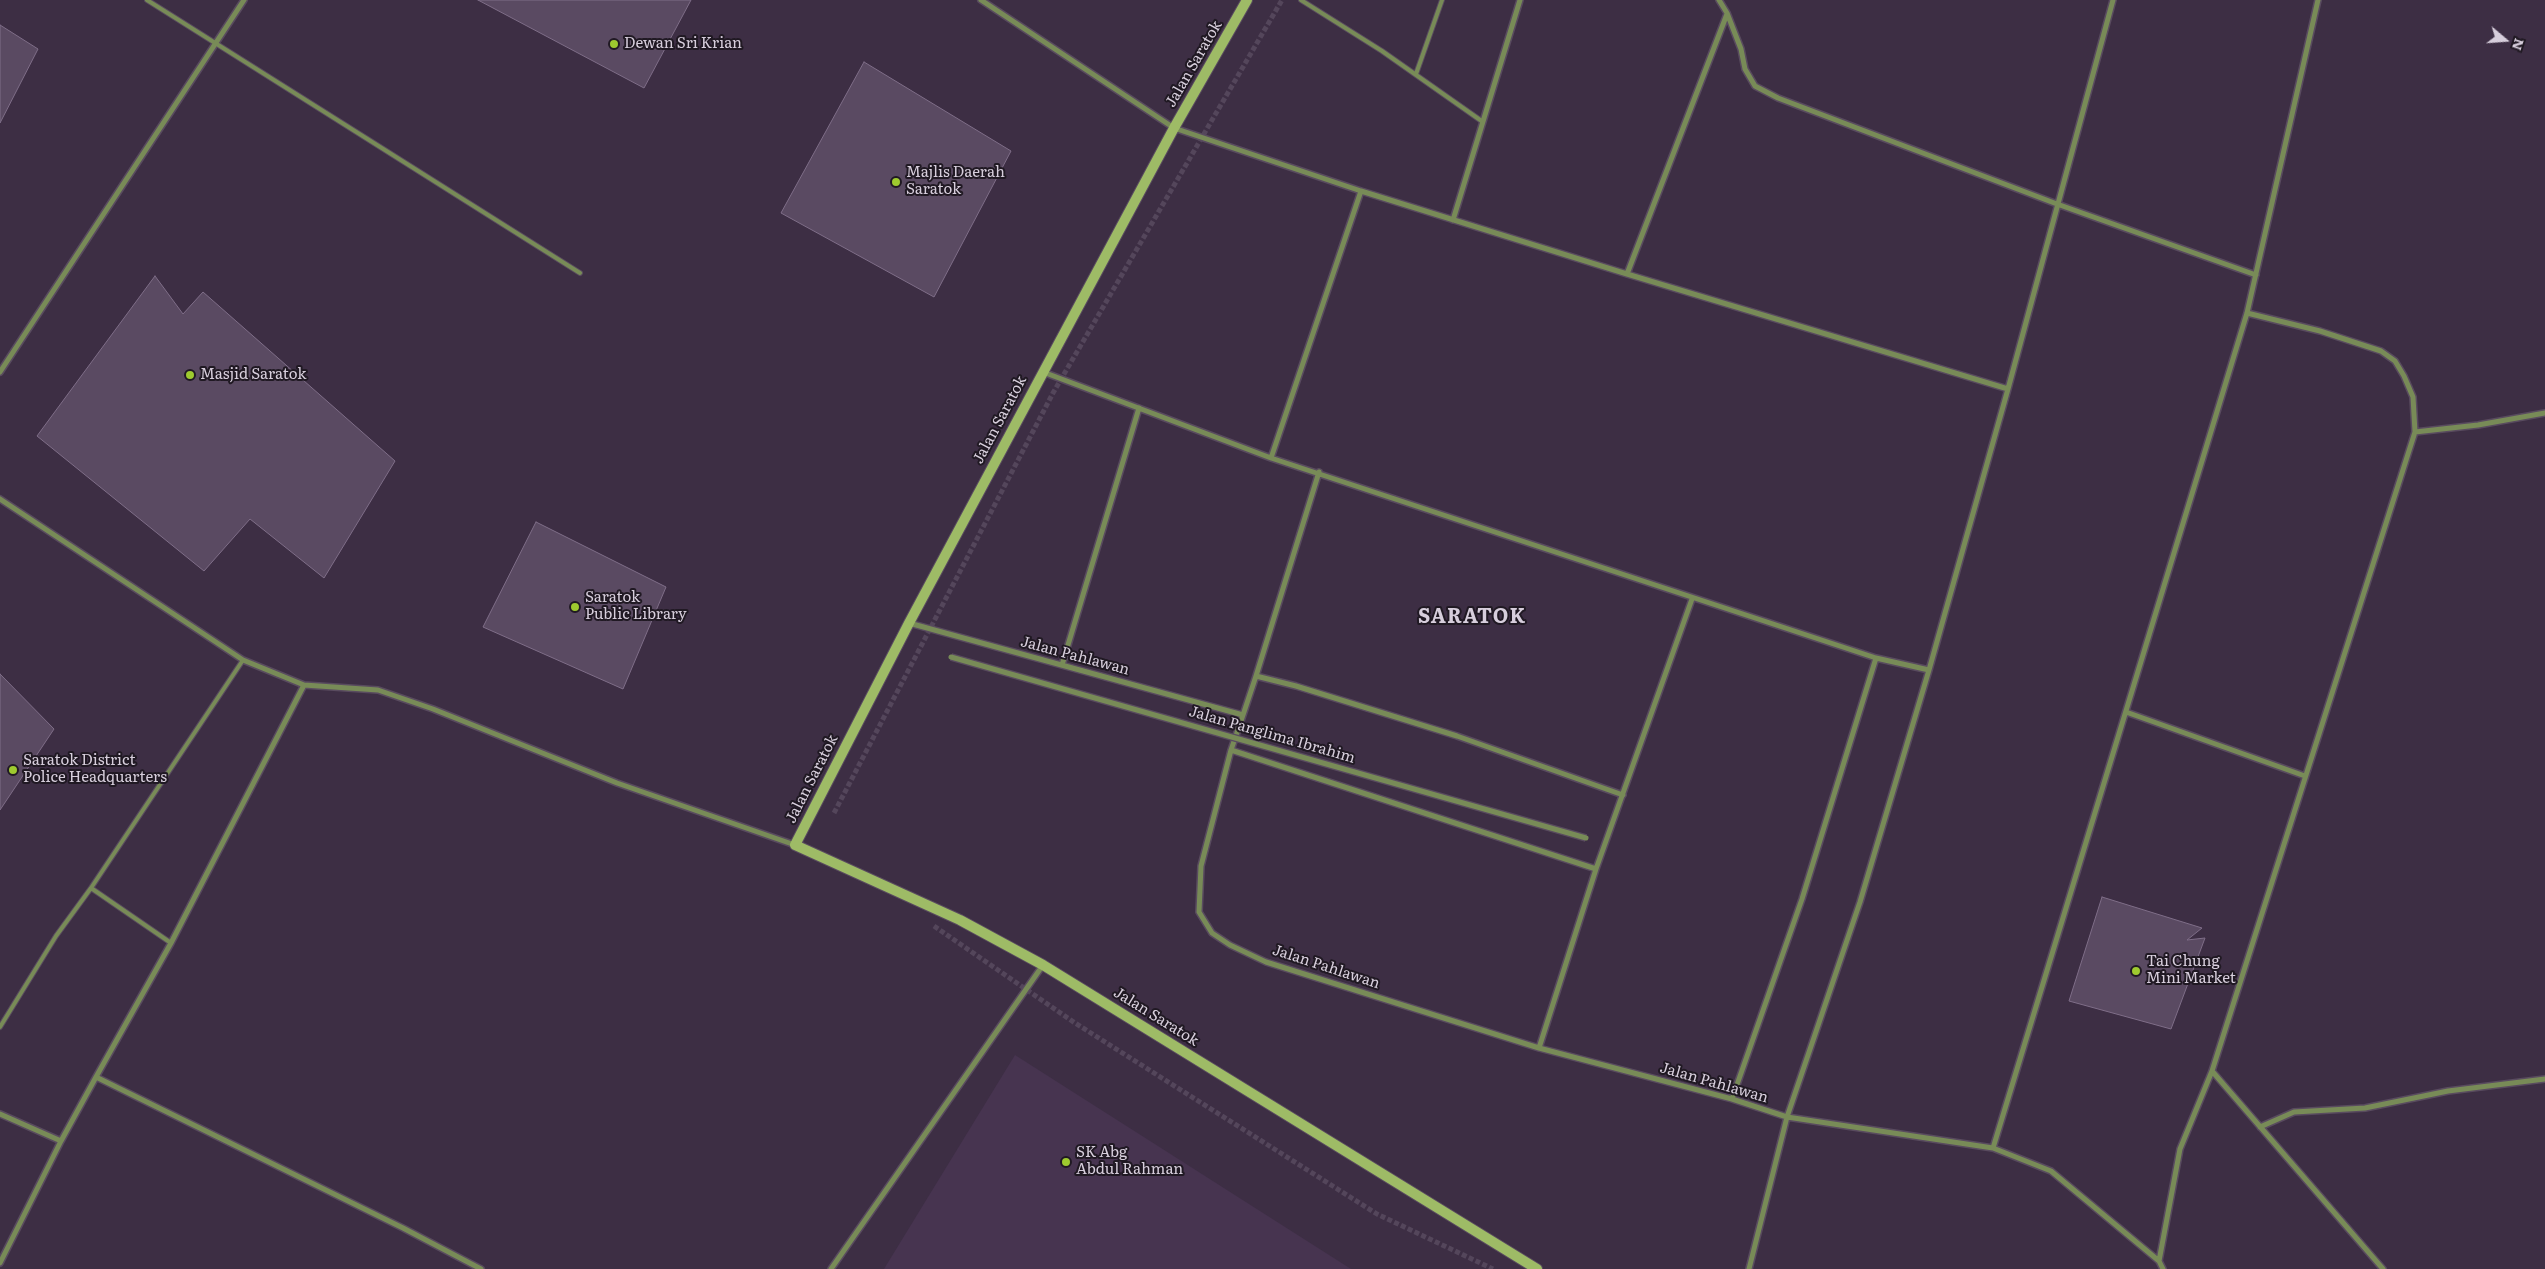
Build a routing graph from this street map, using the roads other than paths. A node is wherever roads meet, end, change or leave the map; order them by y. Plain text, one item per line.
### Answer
1 (147, 0) edge
2 (244, 0) edge
3 (981, 0) edge
4 (1247, 0) edge
5 (1301, 0) edge
6 (1442, 0) edge
7 (1520, 0) edge
8 (1719, 0) edge
9 (2113, 0) edge
10 (2318, 0) edge
11 (1727, 13) junction
12 (216, 44) junction
13 (1416, 74) junction
14 (1483, 122) junction
15 (1174, 128) junction
16 (1361, 191) junction
17 (2057, 204) junction
18 (1453, 220) junction
19 (580, 273) dead end
20 (1627, 274) junction
21 (2256, 275) junction
22 (2247, 313) junction
23 (0, 372) edge
24 (1043, 372) junction
25 (2008, 388) junction
26 (1139, 408) junction
27 (2545, 413) edge
28 (2415, 432) junction
29 (1271, 458) junction
30 (1319, 472) junction
31 (0, 499) edge
32 (1692, 598) junction
33 (909, 622) junction
34 (951, 657) dead end
35 (1876, 658) junction
36 (242, 660) junction
37 (1062, 665) junction
38 (1929, 670) junction
39 (1256, 676) junction
40 (304, 685) junction
41 (2126, 712) junction
42 (1243, 715) junction
43 (1231, 750) junction
44 (2306, 776) junction
45 (1623, 795) junction
46 (1586, 838) dead end
47 (796, 845) junction
48 (1596, 869) junction
49 (92, 888) junction
50 (171, 943) junction
51 (1043, 965) junction
52 (0, 1027) edge
53 (1539, 1048) junction
54 (2212, 1071) junction
55 (96, 1077) junction
56 (2545, 1079) edge
57 (1732, 1099) junction
58 (0, 1114) edge
59 (1787, 1117) junction
60 (2260, 1127) junction
61 (61, 1141) junction
62 (1993, 1148) junction
63 (2159, 1260) junction
64 (0, 1263) edge
65 (481, 1269) edge
66 (831, 1269) edge
67 (1537, 1269) edge
68 (1749, 1269) edge
69 (2163, 1269) edge
70 (2383, 1269) edge

1 - 12 lane
2 - 12 street
3 - 15 street
4 - 15 main road, Jalan Saratok
5 - 13 lane
6 - 13 lane
7 - 14 street
8 - 11 street
9 - 17 street
10 - 21 street
11 - 17 street
11 - 20 street
12 - 19 lane
12 - 23 street
13 - 14 lane
14 - 18 street
15 - 16 street
15 - 24 main road, Jalan Saratok
16 - 18 street
16 - 29 street
17 - 21 street
17 - 25 street
18 - 20 street
20 - 25 street
21 - 22 street
22 - 28 street
22 - 41 street
24 - 26 street
24 - 33 main road, Jalan Saratok
25 - 38 street
26 - 29 street
26 - 37 street
27 - 28 street
28 - 44 street
29 - 30 street
30 - 32 street
30 - 39 street
31 - 36 street
32 - 35 street
32 - 45 street
33 - 37 street, Jalan Pahlawan
33 - 47 main road, Jalan Saratok
34 - 46 street, Jalan Panglima Ibrahim, bridge
35 - 38 street
35 - 57 street
36 - 40 street
36 - 49 lane
37 - 42 street, Jalan Pahlawan
38 - 59 street
39 - 42 street
39 - 45 street
40 - 47 street
40 - 50 street
41 - 44 street
41 - 62 street
42 - 43 street, Jalan Pahlawan
43 - 48 street
43 - 53 street, Jalan Pahlawan
44 - 54 street
45 - 48 street
47 - 51 main road, Jalan Saratok
48 - 53 street
49 - 50 lane
49 - 52 lane
50 - 55 street
51 - 66 street
51 - 67 main road, Jalan Saratok
53 - 57 street, Jalan Pahlawan
54 - 60 street
54 - 63 street
55 - 61 street
55 - 65 street
56 - 60 street
57 - 59 street, Jalan Pahlawan
58 - 61 street
59 - 62 street, Jalan Pahlawan
59 - 68 street
60 - 70 street
61 - 64 street
62 - 63 street, Jalan Pahlawan
63 - 69 street

